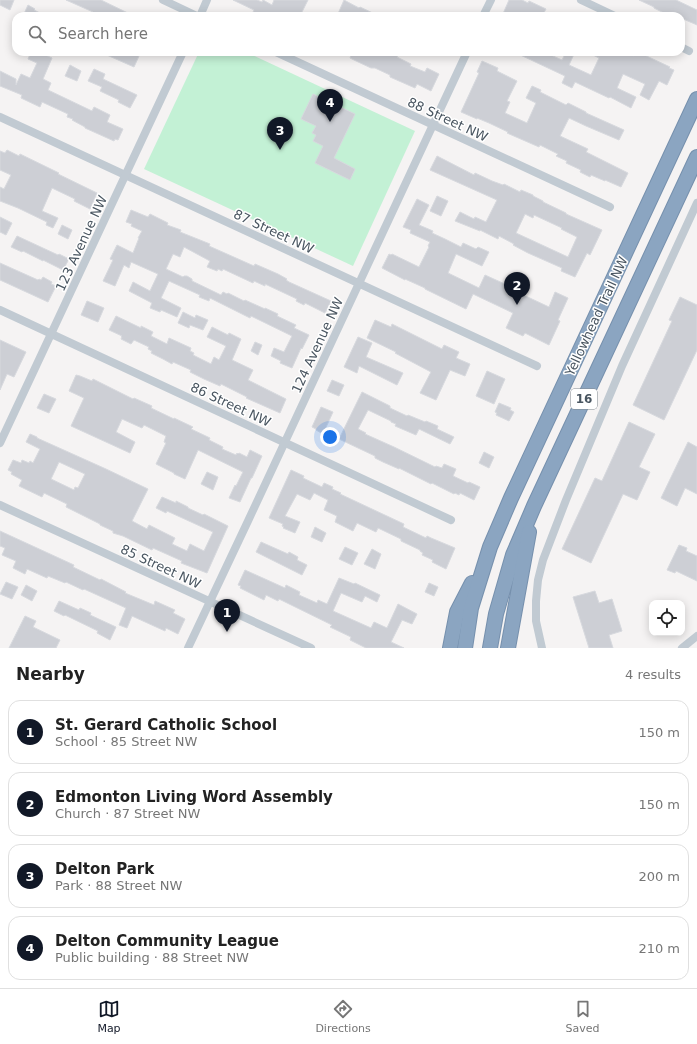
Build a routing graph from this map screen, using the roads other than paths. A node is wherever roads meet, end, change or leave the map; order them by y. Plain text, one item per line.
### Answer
1 (163, 0) edge
2 (207, 0) edge
3 (491, 0) edge
4 (581, 0) edge
5 (189, 12) edge
6 (200, 12) edge
7 (485, 12) edge
8 (606, 12) edge
9 (685, 49) edge
10 (689, 51) dead end
11 (181, 56) edge
12 (285, 56) edge
13 (465, 56) edge
14 (697, 100) edge
15 (0, 117) edge
16 (433, 125) junction
17 (697, 157) edge
18 (126, 174) junction
19 (697, 203) edge
20 (610, 207) dead end
21 (359, 284) junction
22 (0, 310) edge
23 (52, 334) junction
24 (537, 366) dead end
25 (284, 442) junction
26 (0, 443) edge
27 (0, 505) edge
28 (534, 506) junction
29 (451, 520) dead end
30 (490, 546) junction
31 (210, 602) junction
32 (697, 636) edge
33 (188, 648) edge
34 (311, 648) edge
35 (450, 648) edge
36 (465, 648) edge
37 (490, 648) edge
38 (508, 648) edge
39 (542, 648) edge
40 (682, 648) edge

1 - 5 street
2 - 6 street
3 - 7 street
4 - 8 street
9 - 10 street
11 - 18 street, 123 Avenue NW
12 - 16 street, 88 Street NW
13 - 16 street, 124 Avenue NW
14 - 30 highway, Yellowhead Trail NW / 16
15 - 18 street, 87 Street NW
16 - 20 street, 88 Street NW
16 - 21 street, 124 Avenue NW
17 - 28 highway, Yellowhead Trail NW / 16
18 - 21 street, 87 Street NW
18 - 23 street, 123 Avenue NW
19 - 39 street
21 - 24 street, 87 Street NW
21 - 25 street, 124 Avenue NW
22 - 23 street, 86 Street NW
23 - 25 street, 86 Street NW
23 - 26 street, 123 Avenue NW
25 - 29 street, 86 Street NW
25 - 31 street, 124 Avenue NW
27 - 31 street, 85 Street NW
28 - 37 highway, Yellowhead Trail NW / 16
28 - 38 highway
30 - 35 highway
30 - 36 highway, Yellowhead Trail NW / 16
31 - 33 street, 124 Avenue NW
31 - 34 street, 85 Street NW
32 - 40 street

